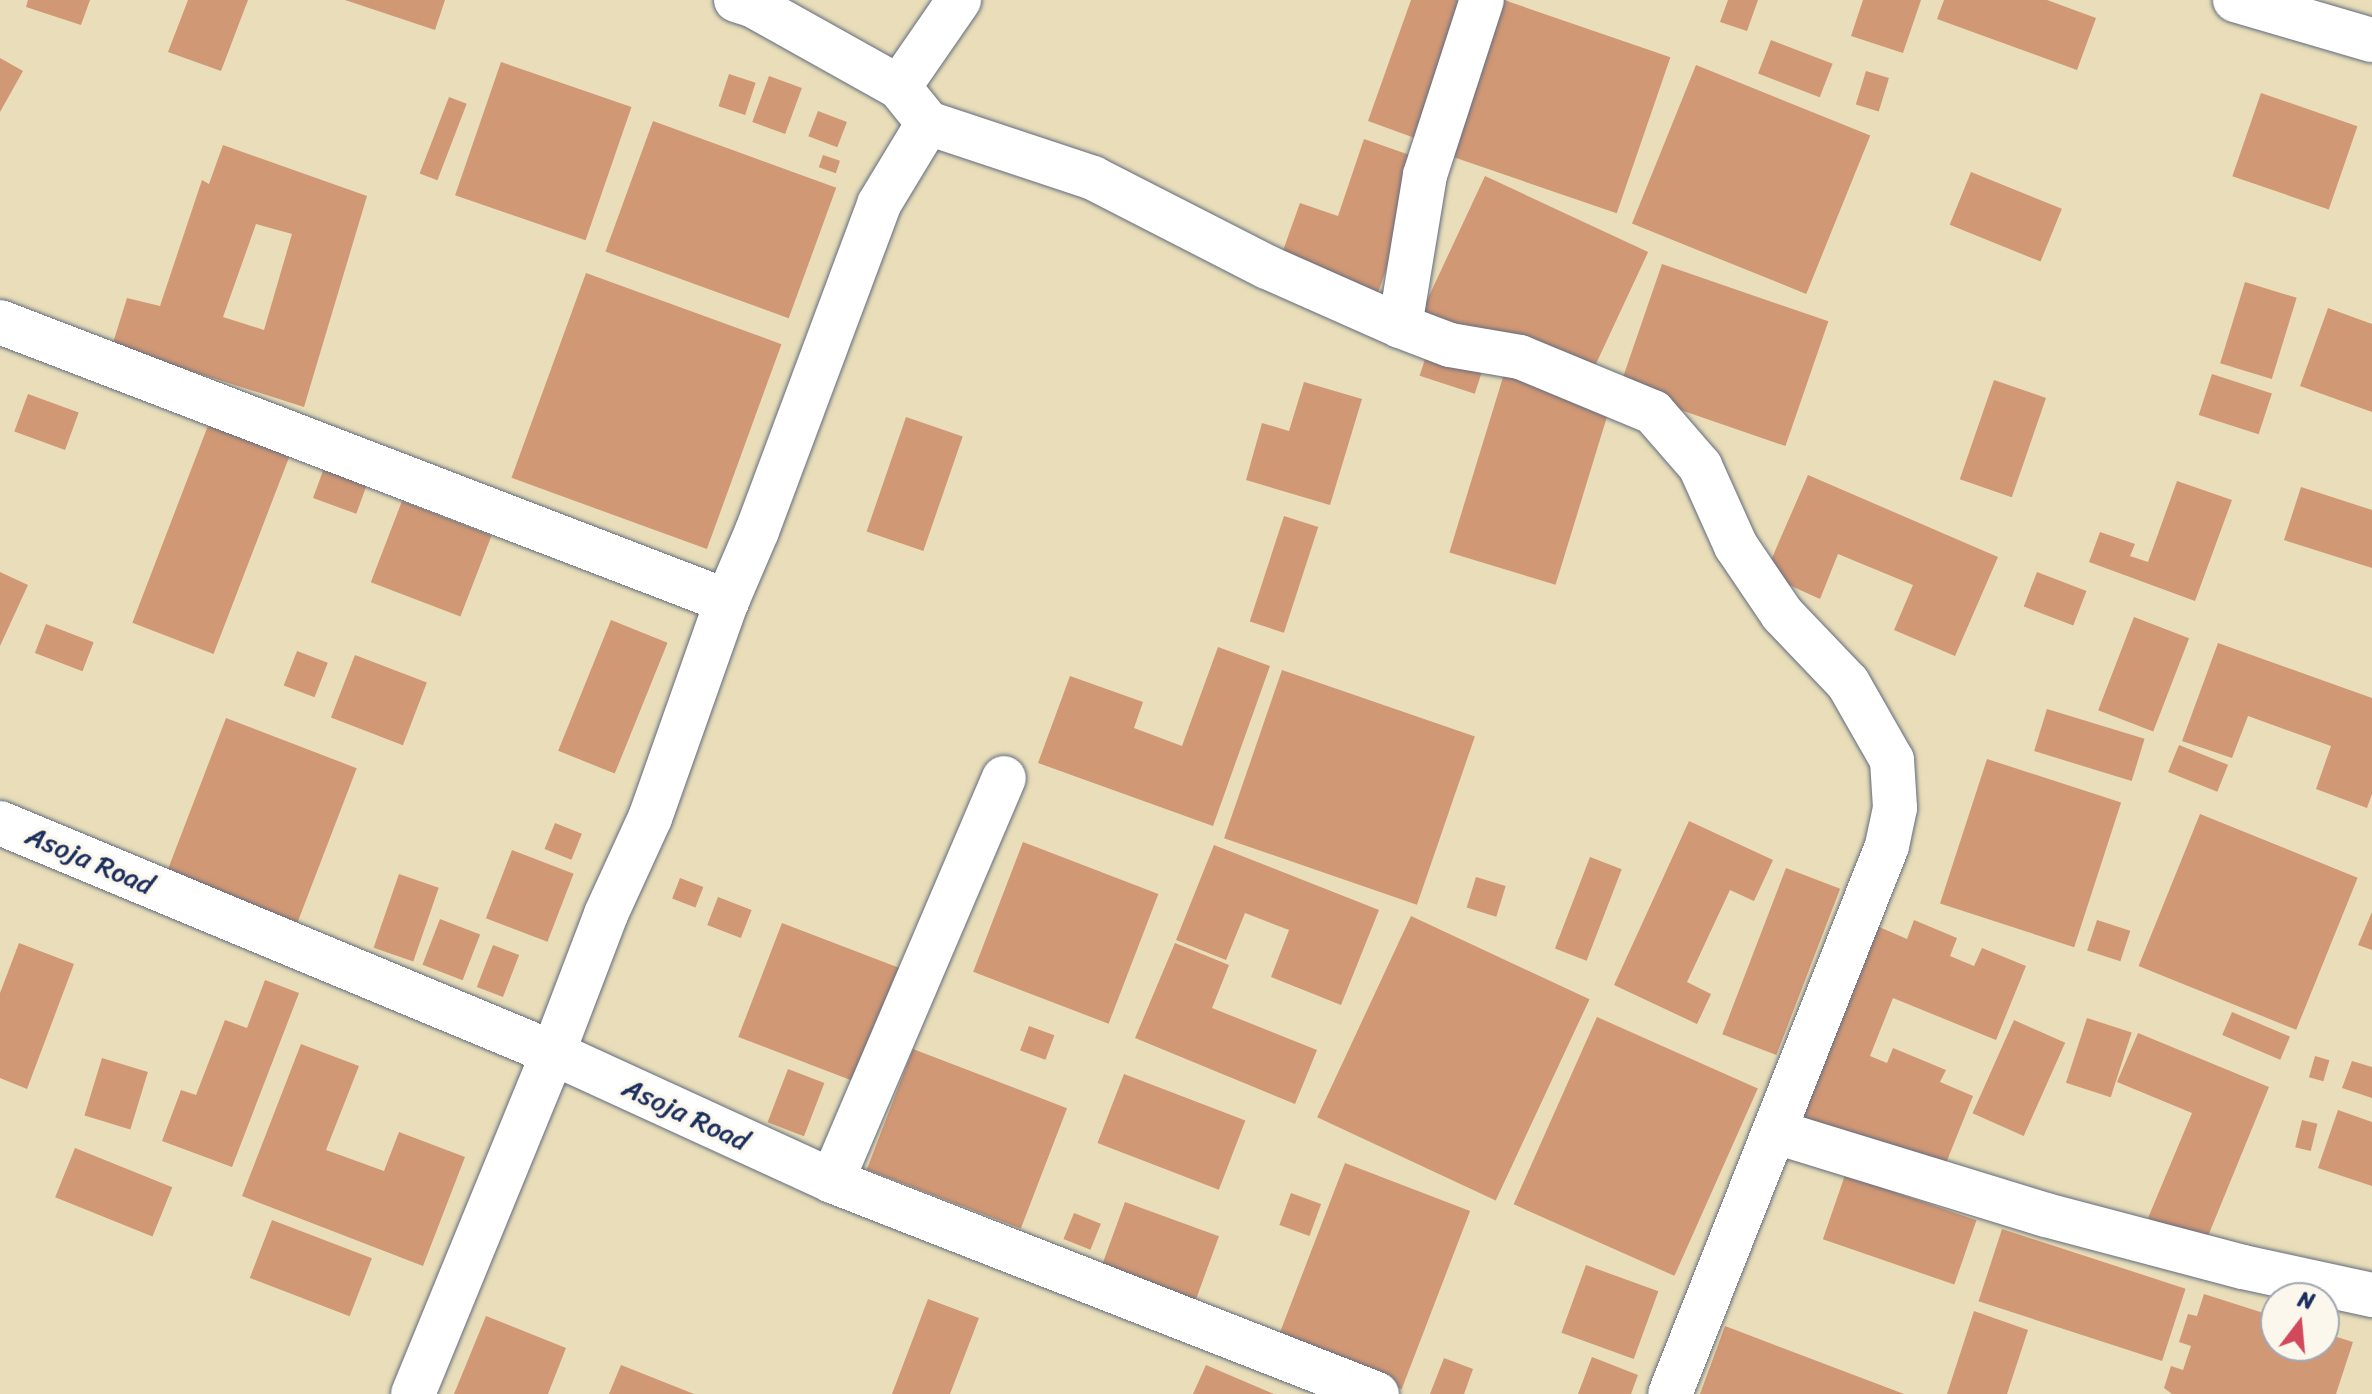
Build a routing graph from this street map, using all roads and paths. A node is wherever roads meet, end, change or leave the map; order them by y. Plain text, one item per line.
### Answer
1 (736, 0) edge
2 (959, 0) edge
3 (1482, 0) edge
4 (2235, 0) edge
5 (2372, 40) edge
6 (899, 87) junction
7 (928, 123) junction
8 (0, 322) edge
9 (1400, 326) junction
10 (727, 601) junction
11 (1004, 778) dead end
12 (0, 823) edge
13 (553, 1053) junction
14 (1776, 1132) junction
15 (832, 1181) junction
16 (2372, 1295) edge
17 (413, 1394) edge
18 (1377, 1394) edge
19 (1670, 1394) edge

1 - 6 street
2 - 6 street
3 - 9 street
4 - 5 street
6 - 7 street
7 - 9 street
7 - 10 street
8 - 10 street
9 - 14 street
10 - 13 street
11 - 15 street
12 - 13 street, Asoja Road
13 - 15 street, Asoja Road
13 - 17 street
14 - 16 street
14 - 19 street
15 - 18 street, Asoja Road

